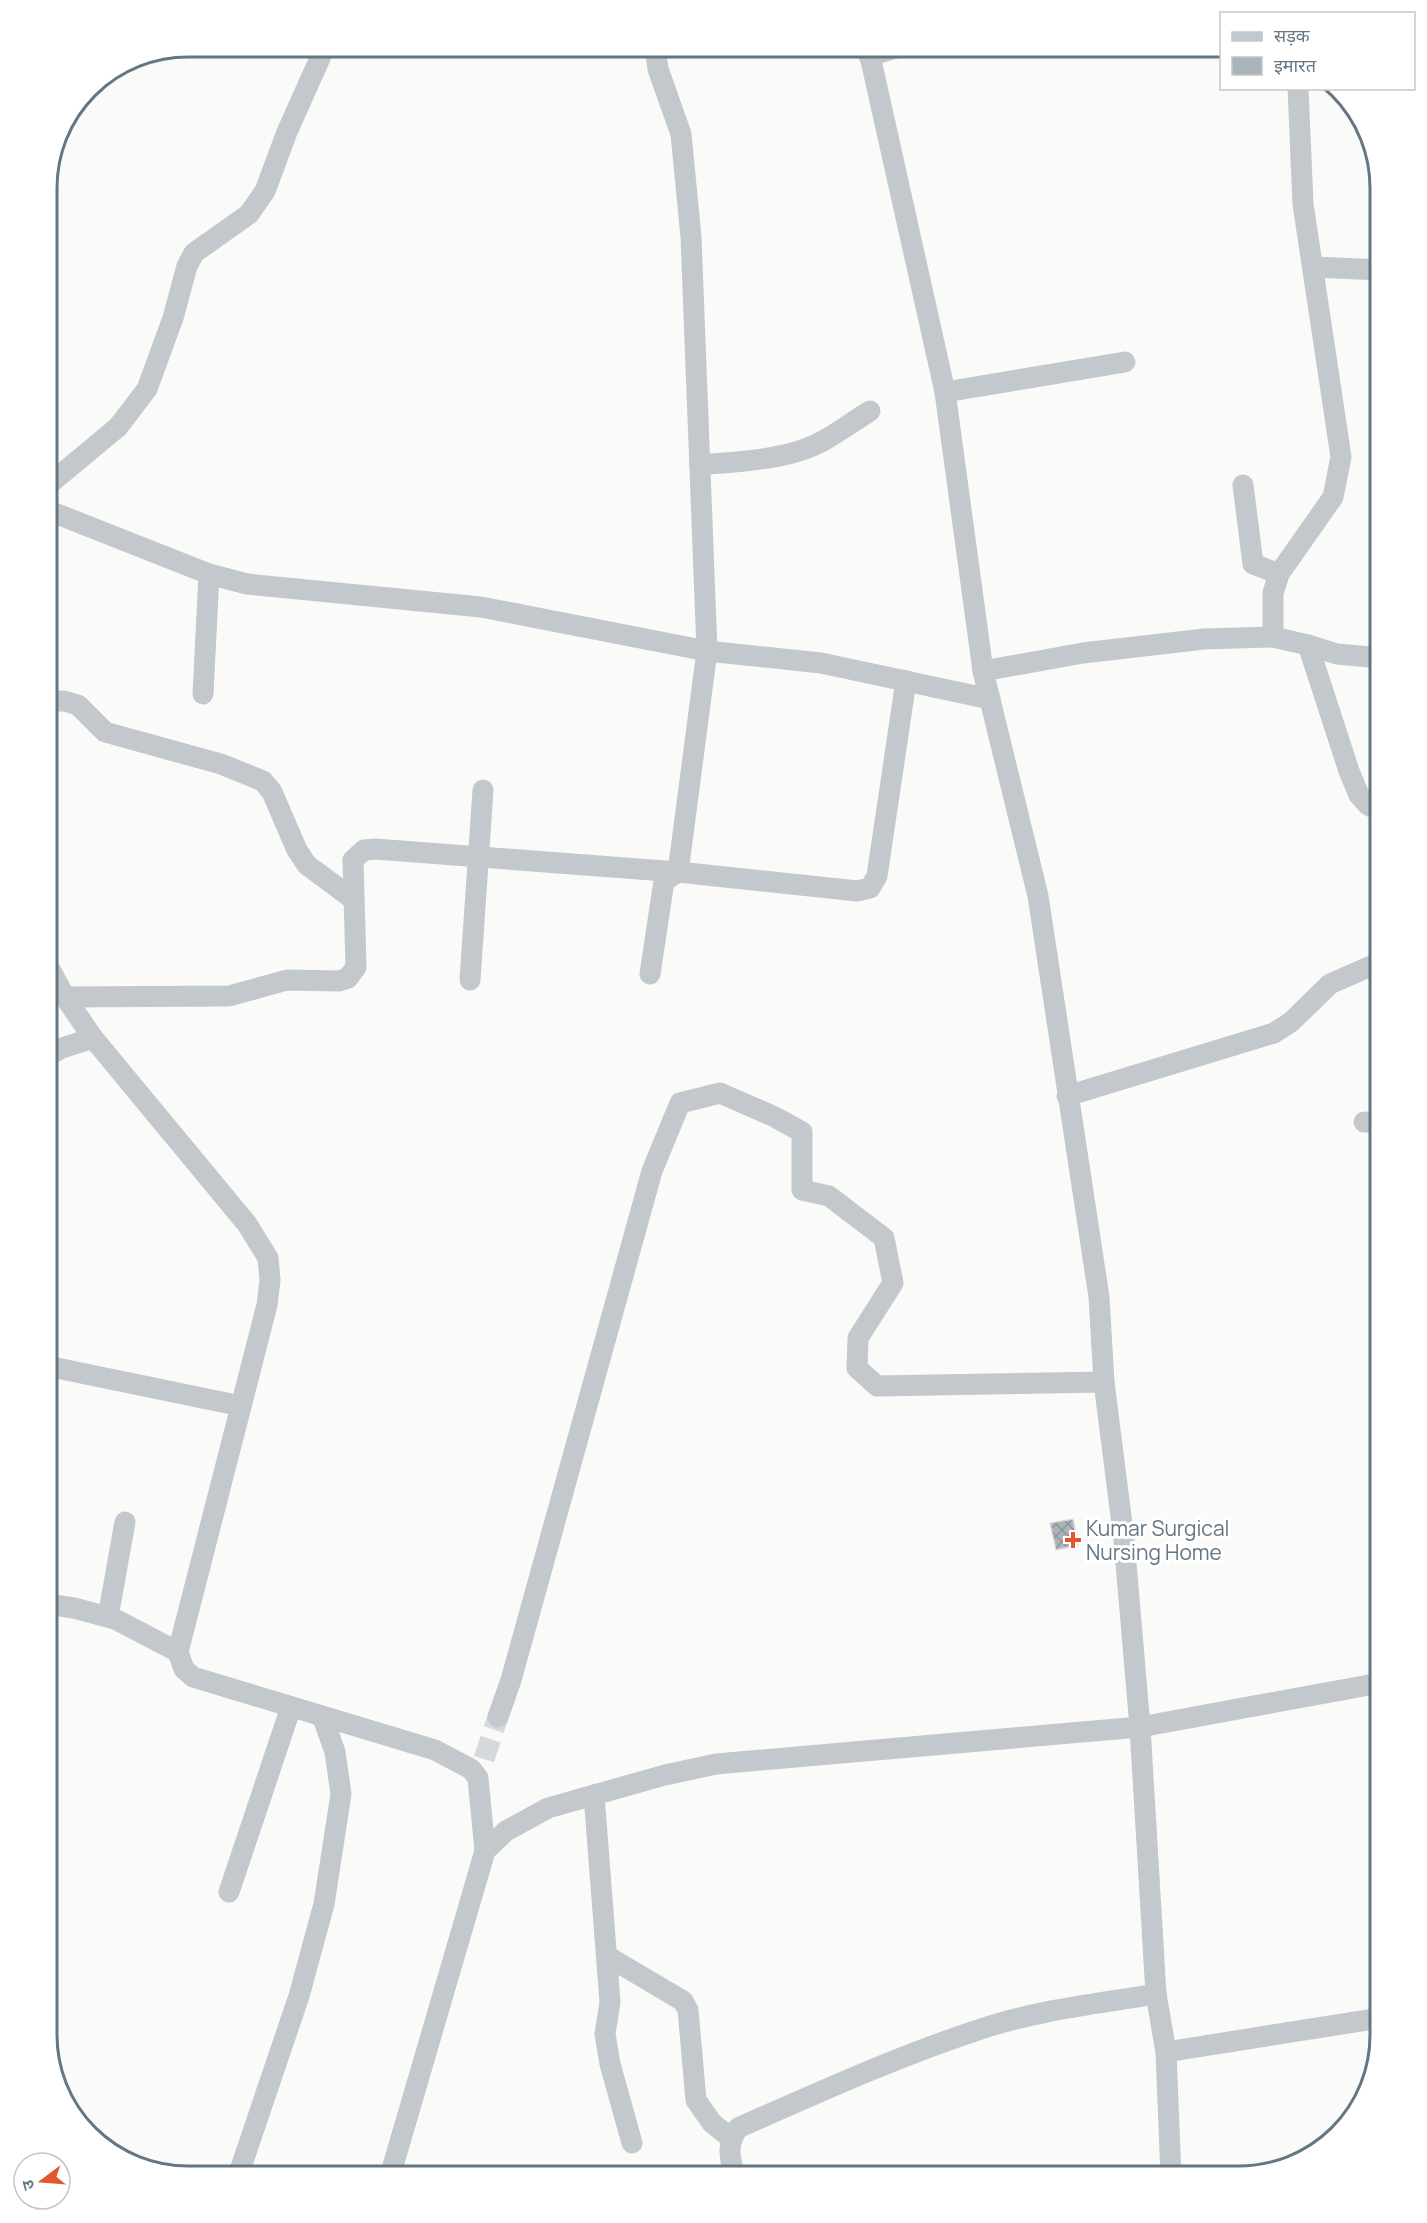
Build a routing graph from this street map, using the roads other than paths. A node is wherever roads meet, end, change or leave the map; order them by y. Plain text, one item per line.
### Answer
1 (320, 57) edge
2 (656, 57) edge
3 (869, 57) edge
4 (1298, 90) edge
5 (1314, 267) junction
6 (1370, 270) edge
7 (1125, 362) dead end
8 (945, 392) junction
9 (870, 411) dead end
10 (700, 465) junction
11 (57, 478) edge
12 (1243, 485) dead end
13 (57, 514) edge
14 (209, 574) junction
15 (1279, 574) junction
16 (1273, 637) junction
17 (1308, 645) junction
18 (707, 651) junction
19 (1370, 657) edge
20 (983, 671) junction
21 (906, 681) junction
22 (203, 694) dead end
23 (990, 699) junction
24 (57, 702) edge
25 (483, 790) dead end
26 (1370, 806) edge
27 (478, 857) junction
28 (678, 872) junction
29 (353, 898) junction
30 (1370, 966) edge
31 (650, 974) dead end
32 (470, 980) dead end
33 (57, 983) edge
34 (65, 998) junction
35 (93, 1038) junction
36 (57, 1051) edge
37 (1067, 1096) junction
38 (57, 1368) edge
39 (1104, 1382) junction
40 (241, 1406) junction
41 (125, 1522) dead end
42 (57, 1606) edge
43 (108, 1617) junction
44 (178, 1652) junction
45 (1370, 1685) edge
46 (291, 1707) junction
47 (498, 1717) tunnel mouth
48 (323, 1718) junction
49 (1140, 1727) junction
50 (594, 1795) junction
51 (485, 1851) junction
52 (229, 1892) dead end
53 (607, 1956) junction
54 (1156, 1994) junction
55 (1370, 2021) edge
56 (1166, 2052) junction
57 (731, 2138) junction
58 (632, 2143) dead end
59 (241, 2166) edge
60 (393, 2166) edge
61 (732, 2166) edge
62 (1171, 2166) edge

1 - 11 street
2 - 10 street
3 - 8 street
4 - 5 street
5 - 6 street
5 - 15 street
7 - 8 street
8 - 20 street
9 - 10 street
10 - 18 street
12 - 15 street
13 - 14 street
14 - 18 street
14 - 22 street
15 - 16 street
16 - 17 street
16 - 20 street
17 - 19 street
17 - 26 street
18 - 21 street
18 - 28 street
20 - 23 street
21 - 23 street
21 - 28 street
23 - 37 street
24 - 29 street
25 - 27 street
27 - 28 street
27 - 29 street
27 - 32 street
28 - 31 street
29 - 34 street
30 - 37 street
33 - 34 street
34 - 35 street
35 - 36 street
35 - 40 street
37 - 39 street
38 - 40 street
39 - 47 street
39 - 49 street
40 - 44 street
41 - 43 street
42 - 43 street
43 - 44 street
44 - 46 street
45 - 49 street
46 - 48 street
46 - 52 street
48 - 51 street
48 - 59 street
49 - 50 street
49 - 54 street
50 - 51 street
50 - 53 street
51 - 60 street
53 - 57 street
53 - 58 street
54 - 56 street
54 - 57 street
55 - 56 street
56 - 62 street
57 - 61 street

